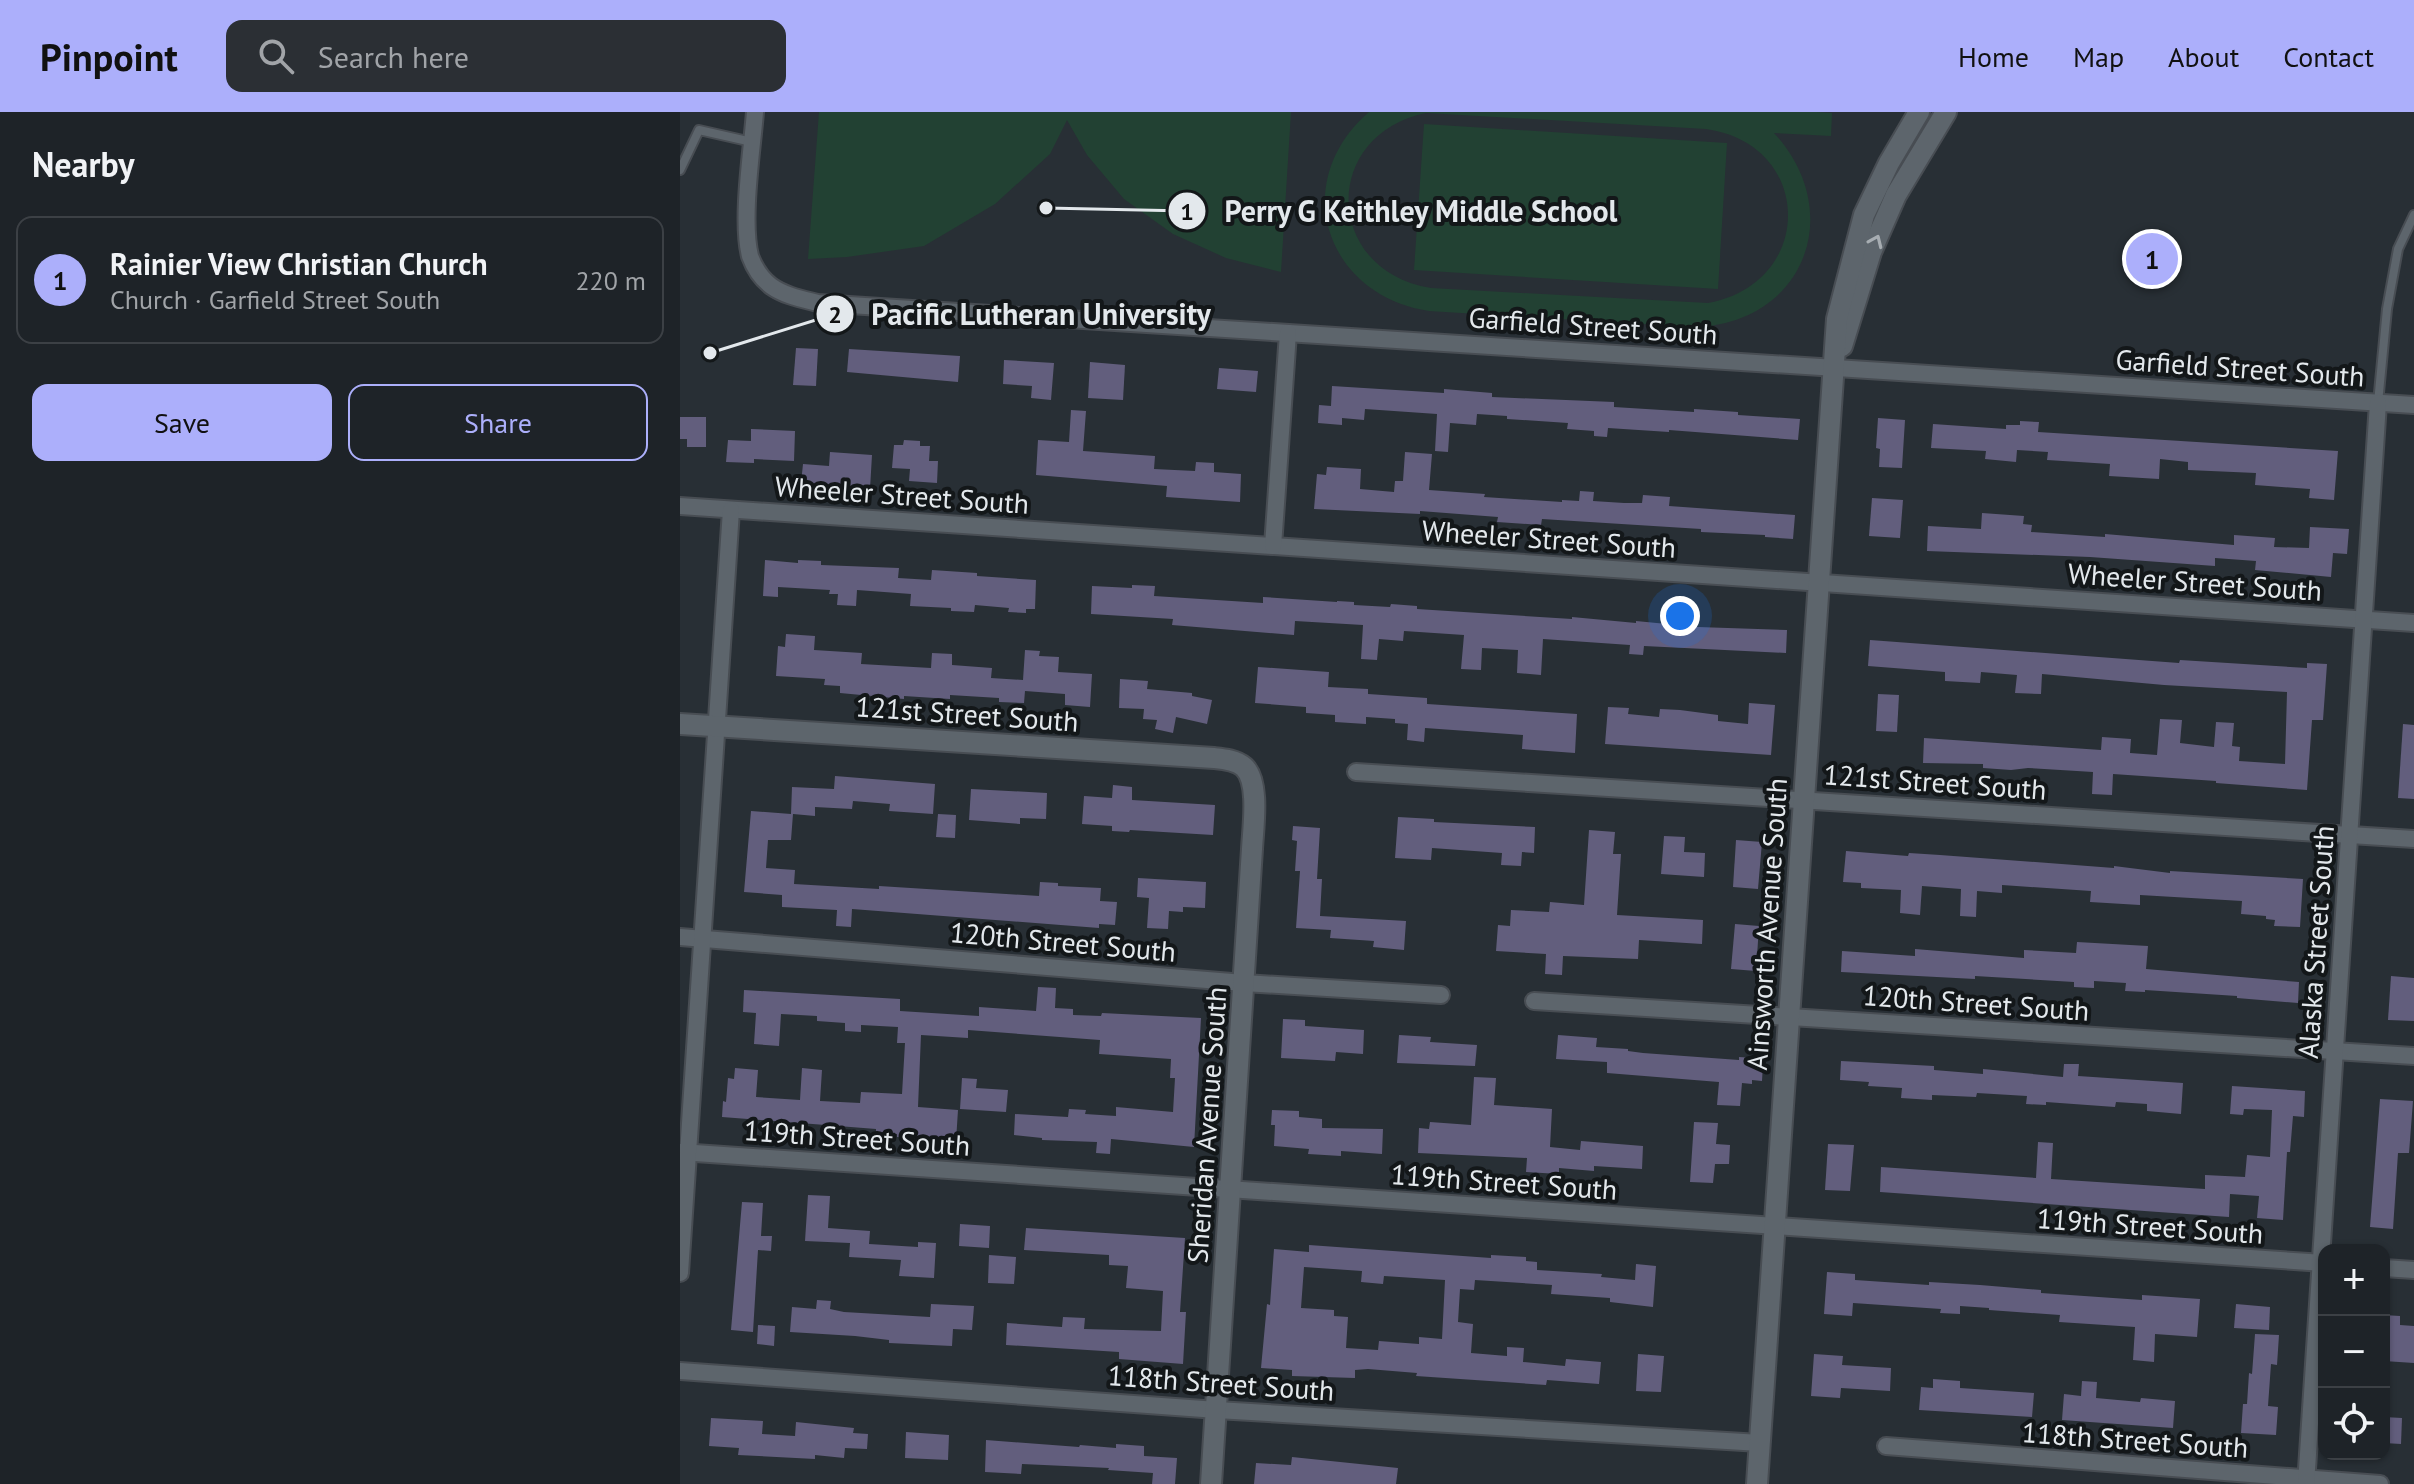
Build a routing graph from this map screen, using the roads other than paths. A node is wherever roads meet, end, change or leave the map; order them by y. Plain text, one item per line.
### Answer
1 (755, 112) edge
2 (1919, 112) edge
3 (1946, 112) edge
4 (752, 143) junction
5 (680, 170) edge
6 (2414, 215) edge
7 (1288, 333) junction
8 (1832, 368) junction
9 (2378, 403) junction
10 (2414, 405) edge
11 (680, 506) edge
12 (731, 510) junction
13 (1273, 546) junction
14 (1818, 583) junction
15 (2364, 619) junction
16 (2414, 623) edge
17 (680, 724) edge
18 (717, 727) junction
19 (1248, 771) joint
20 (1356, 772) dead end
21 (1803, 802) junction
22 (2349, 835) junction
23 (2414, 839) edge
24 (680, 937) edge
25 (703, 939) junction
26 (1244, 983) junction
27 (1441, 995) dead end
28 (1534, 1001) dead end
29 (1788, 1017) junction
30 (2335, 1051) junction
31 (2414, 1056) edge
32 (684, 1152) edge
33 (1230, 1189) junction
34 (1774, 1226) junction
35 (2323, 1244) edge
36 (2318, 1263) edge
37 (2390, 1268) edge
38 (2414, 1270) edge
39 (680, 1273) edge
40 (2318, 1316) edge
41 (680, 1371) edge
42 (1217, 1410) junction
43 (1760, 1443) junction
44 (1886, 1446) dead end
45 (2306, 1482) edge
46 (1211, 1484) edge
47 (1757, 1484) edge
48 (2380, 1484) edge

1 - 4 street
2 - 8 street, Ainsworth Avenue South
8 -> 3 street, Ainsworth Avenue South
4 - 5 lane
4 - 7 street, Garfield Street South
6 - 9 lane
7 - 8 street, Garfield Street South
7 - 13 street
8 - 9 street, Garfield Street South
8 - 14 street, Ainsworth Avenue South
9 - 10 street, Garfield Street South
9 - 15 street, Alaska Street South
11 - 12 street, Wheeler Street South
12 - 13 street, Wheeler Street South
12 - 18 street
13 - 14 street, Wheeler Street South
14 - 15 street, Wheeler Street South
14 - 21 street, Ainsworth Avenue South
15 - 16 street, Wheeler Street South
15 - 22 street, Alaska Street South
17 - 18 street, 121st Street South
18 - 19 street, 121st Street South
18 - 25 street
19 - 26 street, Sheridan Avenue South
20 - 21 street, 121st Street South
21 - 22 street, 121st Street South
21 - 29 street, Ainsworth Avenue South
22 - 23 street, 121st Street South
22 - 30 street, Alaska Street South
24 - 25 street, 120th Street South
25 - 26 street, 120th Street South
25 - 32 street
26 - 27 street, 120th Street South
26 - 33 street, Sheridan Avenue South
28 - 29 street, 120th Street South
29 - 30 street, 120th Street South
29 - 34 street, Ainsworth Avenue South
30 - 31 street, 120th Street South
30 - 35 street, Alaska Street South
32 - 33 street, 119th Street South
32 - 39 street
33 - 34 street, 119th Street South
33 - 42 street, Sheridan Avenue South
34 - 36 street, 119th Street South
34 - 43 street, Ainsworth Avenue South
37 - 38 street
40 - 45 street, Alaska Street South
41 - 42 street, 118th Street South
42 - 43 street, 118th Street South
42 - 46 street, Sheridan Avenue South
43 - 47 street, Ainsworth Avenue South
44 - 45 street, 118th Street South
45 - 48 street, 118th Street South

